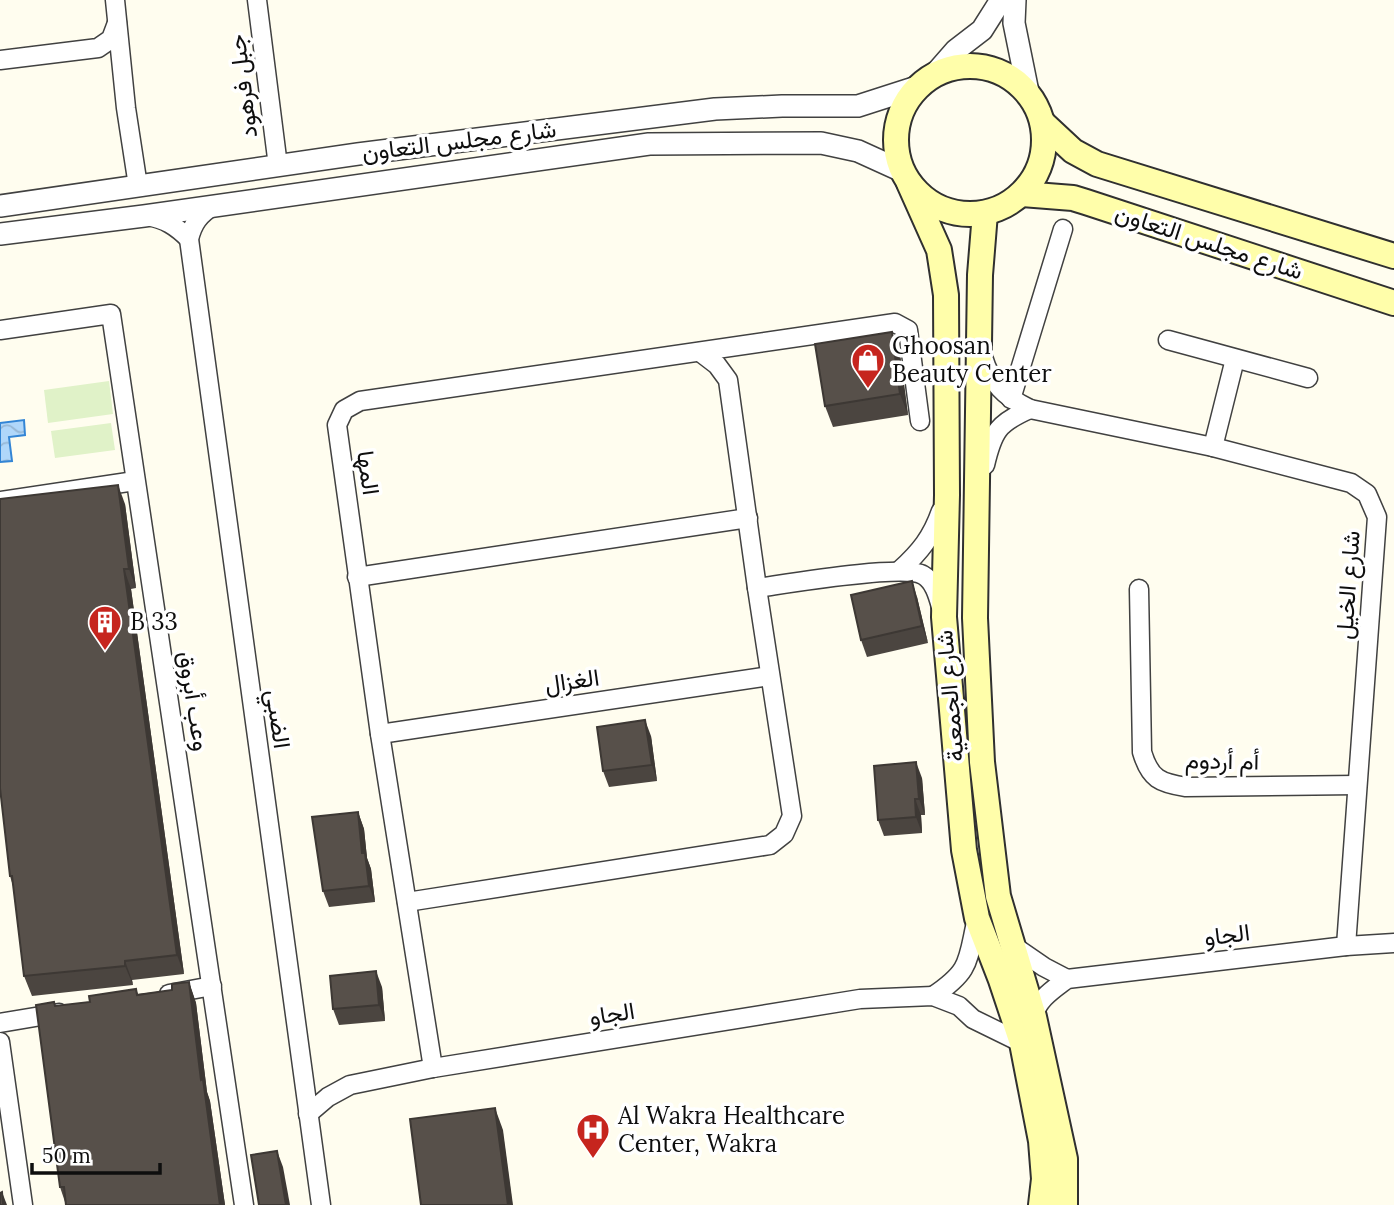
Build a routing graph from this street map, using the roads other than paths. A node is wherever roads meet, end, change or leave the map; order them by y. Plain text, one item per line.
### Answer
1 (115, 0) edge
2 (257, 0) edge
3 (1001, 0) edge
4 (1015, 0) edge
5 (117, 23) junction
6 (0, 60) edge
7 (926, 80) junction
8 (1028, 92) junction
9 (1044, 124) junction
10 (278, 166) junction
11 (905, 177) junction
12 (138, 186) junction
13 (1022, 194) junction
14 (213, 205) junction
15 (0, 206) edge
16 (985, 213) junction
17 (144, 216) junction
18 (1063, 229) dead end
19 (0, 234) edge
20 (189, 239) junction
21 (1394, 256) edge
22 (1394, 303) edge
23 (0, 330) edge
24 (1168, 340) dead end
25 (979, 344) junction
26 (700, 352) junction
27 (1235, 359) junction
28 (1308, 378) dead end
29 (1011, 399) junction
30 (1030, 409) junction
31 (920, 421) dead end
32 (1213, 447) junction
33 (135, 481) junction
34 (947, 495) junction
35 (976, 500) junction
36 (0, 501) edge
37 (748, 518) junction
38 (900, 570) junction
39 (357, 577) junction
40 (757, 588) junction
41 (1139, 589) dead end
42 (944, 617) junction
43 (770, 676) junction
44 (380, 734) junction
45 (1357, 785) junction
46 (407, 902) junction
47 (977, 918) junction
48 (1394, 943) edge
49 (1012, 944) junction
50 (1346, 946) junction
51 (1067, 979) junction
52 (212, 986) junction
53 (933, 996) junction
54 (146, 998) edge
55 (80, 1009) edge
56 (1034, 1017) junction
57 (0, 1023) edge
58 (0, 1042) edge
59 (1022, 1043) junction
60 (433, 1068) junction
61 (308, 1114) junction
62 (23, 1205) edge
63 (244, 1205) edge
64 (321, 1205) edge
65 (1041, 1205) edge
66 (1065, 1205) edge

1 - 5 street
2 - 10 street, جبل فرهود
3 - 7 street
4 - 8 street
5 - 6 street
5 - 12 street
7 - 8 main road
7 - 10 street, شارع مجلس التعاون
7 - 11 main road
8 - 9 main road
9 - 13 main road
9 - 21 main road, شارع مجلس التعاون
10 - 12 street, شارع مجلس التعاون
11 - 14 street, شارع مجلس التعاون
11 - 16 main road
11 - 34 main road, شارع الجمعية
12 - 15 street, شارع مجلس التعاون
13 - 16 main road
13 - 22 main road, شارع مجلس التعاون
14 - 17 street, شارع مجلس التعاون
14 - 20 street
16 - 25 main road, شارع الجمعية
17 - 19 street, شارع مجلس التعاون
17 - 20 street
18 - 29 street
20 - 61 street, الضبي
23 - 33 street, وعب أبروق
24 - 27 street
25 - 29 street, شارع الخيل
25 - 35 main road, شارع الجمعية
26 - 31 street, المها
26 - 37 street
26 - 39 street, المها
27 - 28 street
27 - 32 street
29 - 30 street, شارع الخيل
30 - 32 street, شارع الخيل
30 - 35 street
32 - 45 street, شارع الخيل
33 - 36 street
33 - 52 street, وعب أبروق
34 - 38 street
34 - 42 main road, شارع الجمعية
35 - 49 main road, شارع الجمعية
37 - 39 street
37 - 40 street
38 - 40 street
38 - 42 street
39 - 44 street, المها
40 - 43 street
41 - 45 street, أم أردوم
42 - 47 main road, شارع الجمعية
43 - 44 street, الغزال
43 - 46 street
44 - 46 street, المها
45 - 50 street, شارع الخيل
46 - 60 street, المها
47 - 53 street
47 - 59 main road, شارع الجمعية
48 - 50 street, الجاو
49 - 51 street
49 - 56 main road, شارع الجمعية
50 - 51 street, الجاو
51 - 56 street
52 - 54 street
52 - 63 street, وعب أبروق
53 - 59 street, الجاو
53 - 60 street, الجاو
55 - 57 street
56 - 66 main road, شارع الجمعية
58 - 62 street
59 - 65 main road, شارع الجمعية
60 - 61 street, الجاو
61 - 64 street, الضبي

